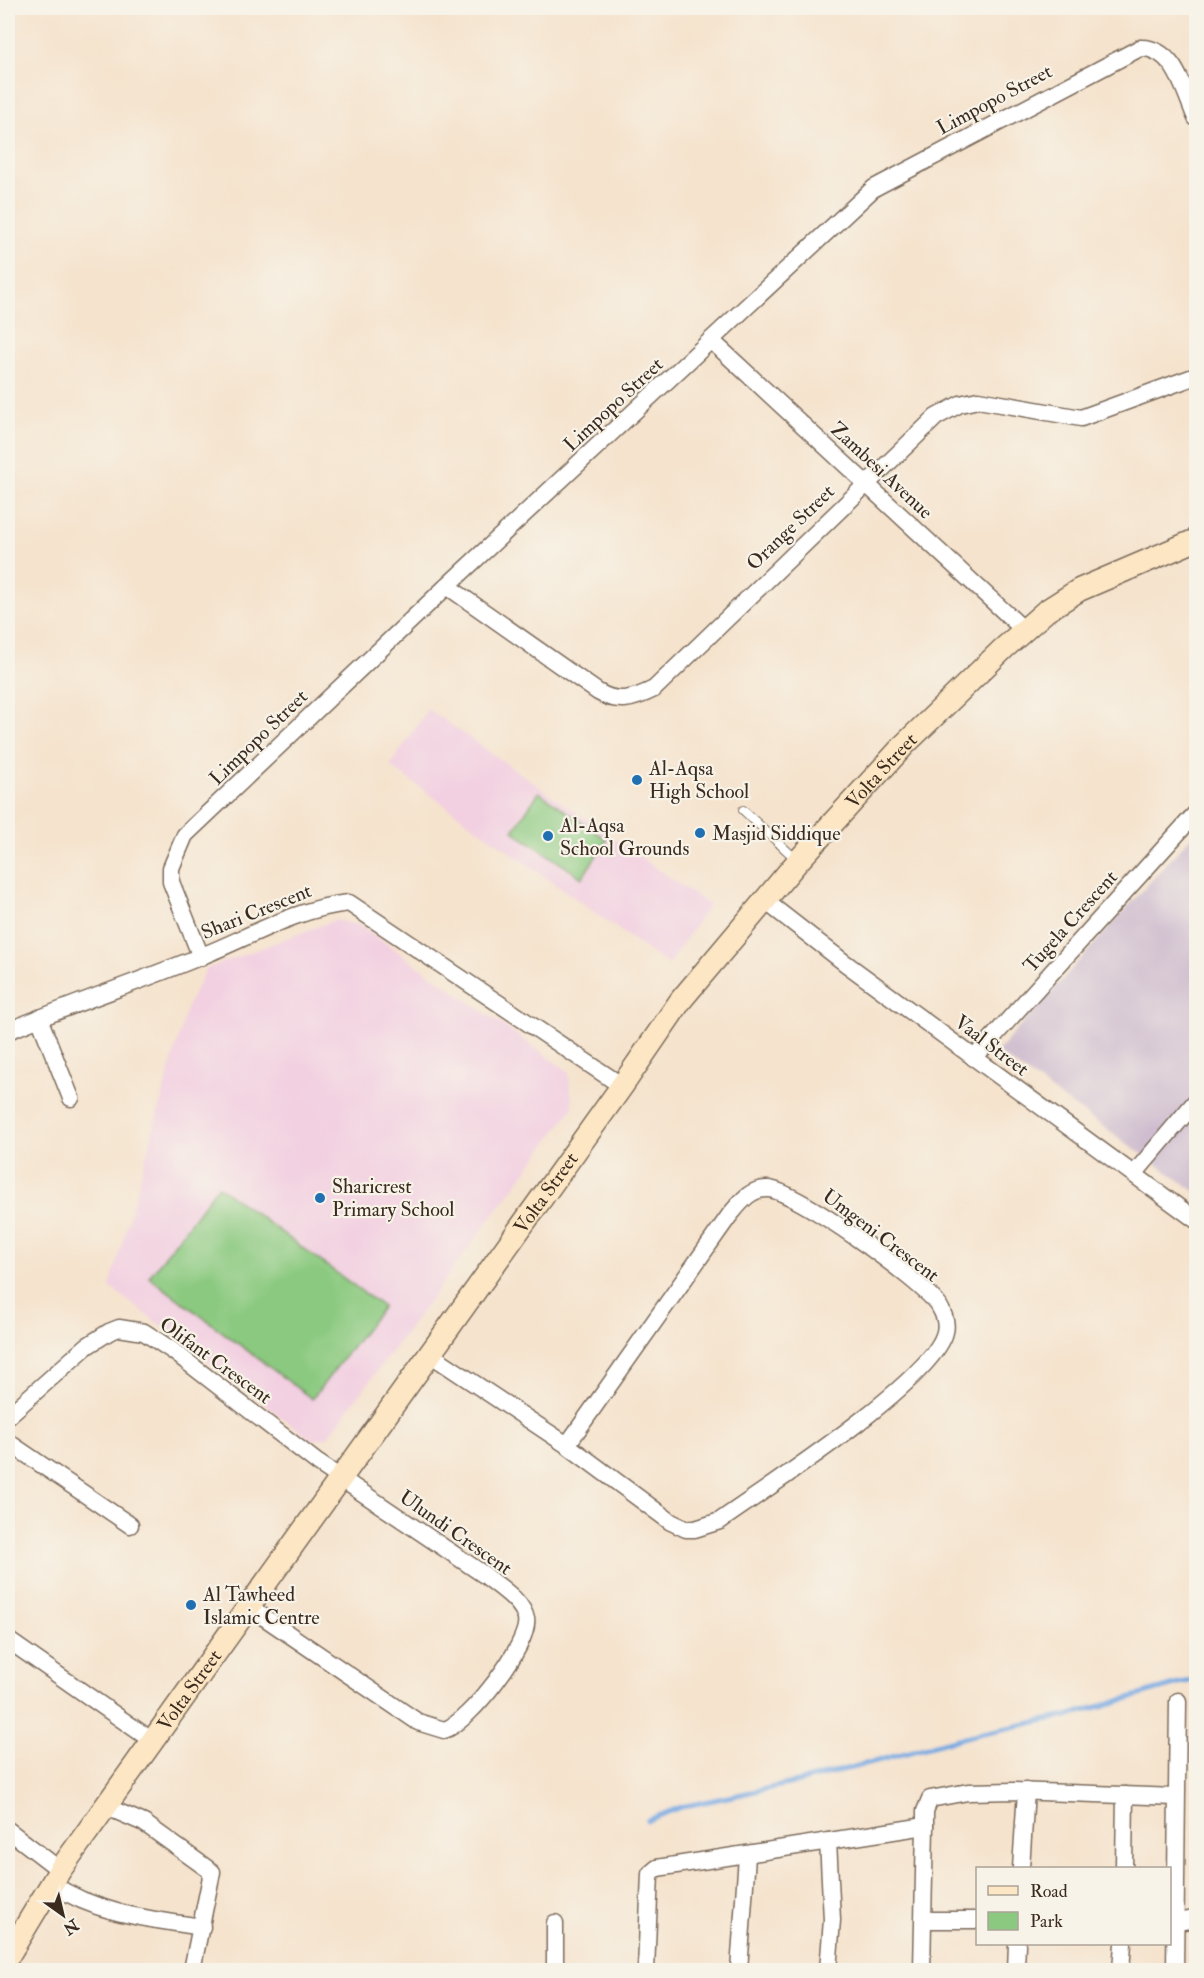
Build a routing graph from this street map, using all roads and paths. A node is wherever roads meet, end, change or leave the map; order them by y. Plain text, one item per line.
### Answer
1 (1197, 118) edge
2 (712, 341) junction
3 (1197, 376) edge
4 (866, 483) junction
5 (1197, 540) edge
6 (447, 586) junction
7 (1024, 630) junction
8 (743, 810) dead end
9 (1197, 813) edge
10 (798, 861) junction
11 (764, 900) junction
12 (201, 957) junction
13 (39, 1018) junction
14 (8, 1030) edge
15 (975, 1058) junction
16 (622, 1086) junction
17 (71, 1098) dead end
18 (1197, 1101) edge
19 (1134, 1174) junction
20 (1197, 1220) edge
21 (430, 1354) junction
22 (8, 1416) edge
23 (8, 1442) edge
24 (567, 1445) junction
25 (341, 1478) junction
26 (130, 1525) dead end
27 (249, 1607) junction
28 (8, 1640) edge
29 (1178, 1701) dead end
30 (154, 1742) junction
31 (1026, 1791) junction
32 (1125, 1795) junction
33 (1176, 1797) junction
34 (107, 1807) junction
35 (925, 1826) junction
36 (8, 1830) edge
37 (828, 1841) junction
38 (747, 1856) junction
39 (1021, 1867) edge
40 (1124, 1867) edge
41 (56, 1877) junction
42 (1197, 1919) edge
43 (925, 1920) junction
44 (976, 1920) edge
45 (555, 1923) dead end
46 (1173, 1923) edge
47 (202, 1927) junction
48 (1017, 1945) edge
49 (1123, 1945) edge
50 (8, 1956) edge
51 (192, 1971) edge
52 (555, 1971) edge
53 (646, 1971) edge
54 (739, 1971) edge
55 (828, 1971) edge
56 (922, 1971) edge
57 (1016, 1971) edge
58 (1121, 1971) edge
59 (1175, 1971) edge

1 - 2 street, Limpopo Street
2 - 4 street, Zambesi Avenue
2 - 6 street, Limpopo Street
3 - 4 street, Orange Street
4 - 6 street, Orange Street
4 - 7 street, Zambesi Avenue
5 - 7 street, Volta Street
6 - 12 street, Limpopo Street
7 - 10 street, Volta Street
8 - 10 lane
9 - 15 street, Tugela Crescent
10 - 11 street, Volta Street
11 - 15 street, Vaal Street
11 - 16 street, Volta Street
12 - 13 street, Shari Crescent
12 - 16 street, Shari Crescent
13 - 14 street, Shari Crescent
13 - 17 street
15 - 19 street, Vaal Street
16 - 21 street, Volta Street
18 - 19 street
19 - 20 street, Vaal Street
21 - 24 street, Umgeni Crescent
21 - 25 street, Volta Street
22 - 25 street, Olifant Crescent
23 - 26 street
24 - 24 street, Umgeni Crescent
25 - 27 street, Volta Street
25 - 27 street, Ulundi Crescent
27 - 30 street, Volta Street
28 - 30 street
29 - 33 street
30 - 34 street, Volta Street
31 - 32 street
31 - 35 street
31 - 39 street
32 - 33 street
32 - 40 street
33 - 46 street
34 - 41 street, Volta Street
34 - 47 street
35 - 37 street
35 - 43 street
36 - 41 street
37 - 38 street
37 - 55 street
38 - 53 street
38 - 54 street
41 - 47 street
41 - 50 street, Volta Street
42 - 46 street
43 - 44 street
43 - 56 street
45 - 52 street
46 - 59 street
47 - 51 street
48 - 57 street
49 - 58 street

